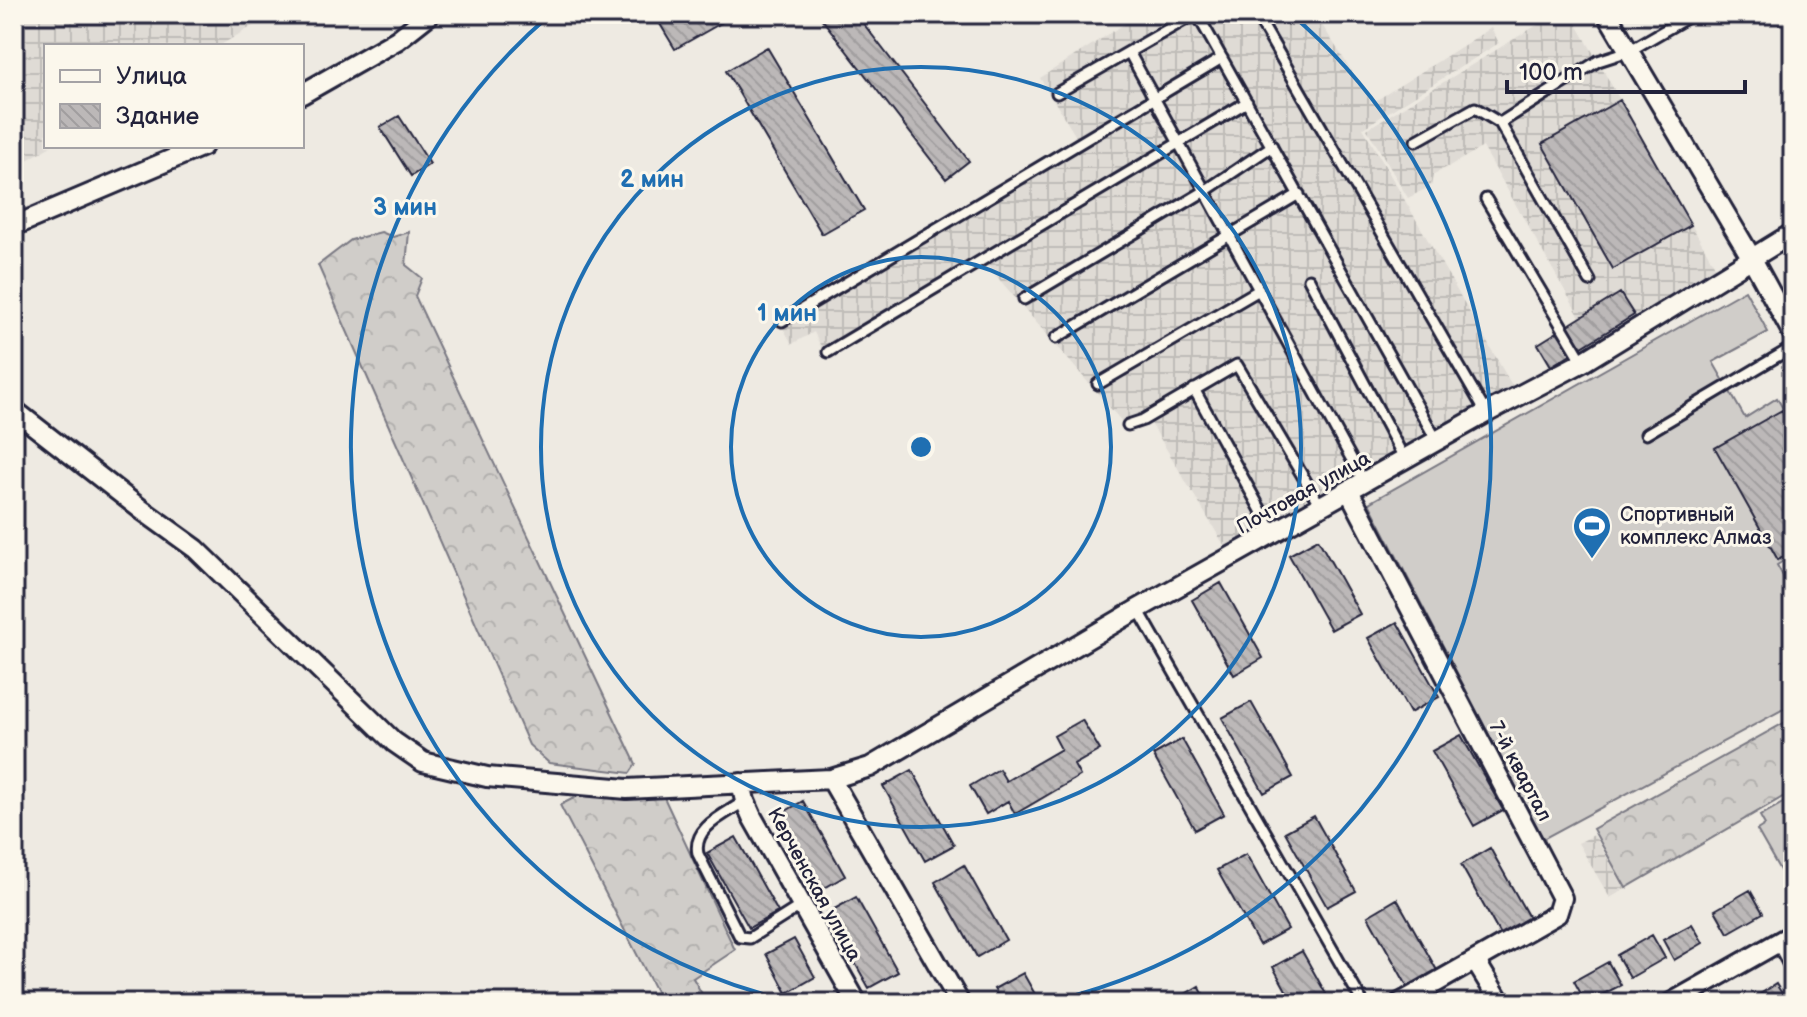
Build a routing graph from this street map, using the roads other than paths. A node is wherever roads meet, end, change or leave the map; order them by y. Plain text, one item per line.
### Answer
1 (430, 14) edge
2 (1196, 14) edge
3 (1256, 14) edge
4 (1607, 14) edge
5 (1693, 14) edge
6 (1629, 51) junction
7 (1129, 52) junction
8 (1222, 58) junction
9 (304, 93) edge
10 (1057, 93) dead end
11 (1155, 99) junction
12 (1247, 102) junction
13 (1500, 123) junction
14 (1416, 141) dead end
15 (1178, 142) junction
16 (1272, 146) junction
17 (198, 148) edge
18 (1205, 191) junction
19 (1299, 194) junction
20 (1486, 199) dead end
21 (14, 226) edge
22 (1793, 233) edge
23 (1230, 236) junction
24 (1751, 257) junction
25 (1309, 279) dead end
26 (1590, 281) dead end
27 (1259, 290) junction
28 (1024, 299) dead end
29 (782, 321) dead end
30 (1793, 334) edge
31 (1056, 338) dead end
32 (1793, 347) edge
33 (828, 352) dead end
34 (1583, 362) junction
35 (1098, 384) dead end
36 (1194, 389) junction
37 (14, 410) edge
38 (1486, 413) junction
39 (1128, 425) dead end
40 (1646, 434) dead end
41 (1437, 441) junction
42 (1405, 460) junction
43 (1357, 486) junction
44 (1321, 507) junction
45 (1274, 534) junction
46 (1138, 609) junction
47 (831, 779) junction
48 (743, 792) junction
49 (802, 905) junction
50 (1787, 938) edge
51 (1476, 962) junction
52 (1793, 963) edge
53 (857, 1003) edge
54 (960, 1003) edge
55 (1363, 1003) edge
56 (1400, 1003) edge
57 (1501, 1003) edge
58 (1671, 1003) edge

1 - 9 street
2 - 7 lane
2 - 8 lane
3 - 38 lane
4 - 6 street
5 - 6 lane
6 - 13 lane
6 - 24 street
7 - 10 lane
7 - 11 lane
8 - 11 lane
8 - 12 lane
11 - 15 lane
11 - 29 lane
12 - 15 lane
12 - 16 lane
13 - 14 lane
13 - 26 lane
15 - 18 lane
15 - 33 lane
16 - 18 lane
16 - 19 lane
17 - 21 street
18 - 23 lane
18 - 28 lane
19 - 23 lane
19 - 41 lane
20 - 34 lane
22 - 24 street, Почтовая улица
23 - 27 lane
23 - 31 lane
24 - 30 street
24 - 34 street, Почтовая улица
25 - 42 lane
27 - 35 lane
27 - 43 lane
32 - 40 lane
34 - 38 street, Почтовая улица
36 - 39 lane
36 - 44 lane
36 - 45 lane
37 - 48 street, Почтовая улица
38 - 41 street, Почтовая улица
41 - 42 street, Почтовая улица
42 - 43 street, Почтовая улица
43 - 44 street, Почтовая улица
43 - 51 street, 7-й квартал
44 - 45 street, Почтовая улица
45 - 46 street, Почтовая улица
46 - 47 street, Почтовая улица
46 - 55 lane
47 - 48 street, Почтовая улица
47 - 54 street
48 - 49 street, Керченская улица
48 - 49 lane
49 - 53 street, Керченская улица
50 - 52 street
50 - 58 street
51 - 56 street, 7-й квартал
51 - 57 street

